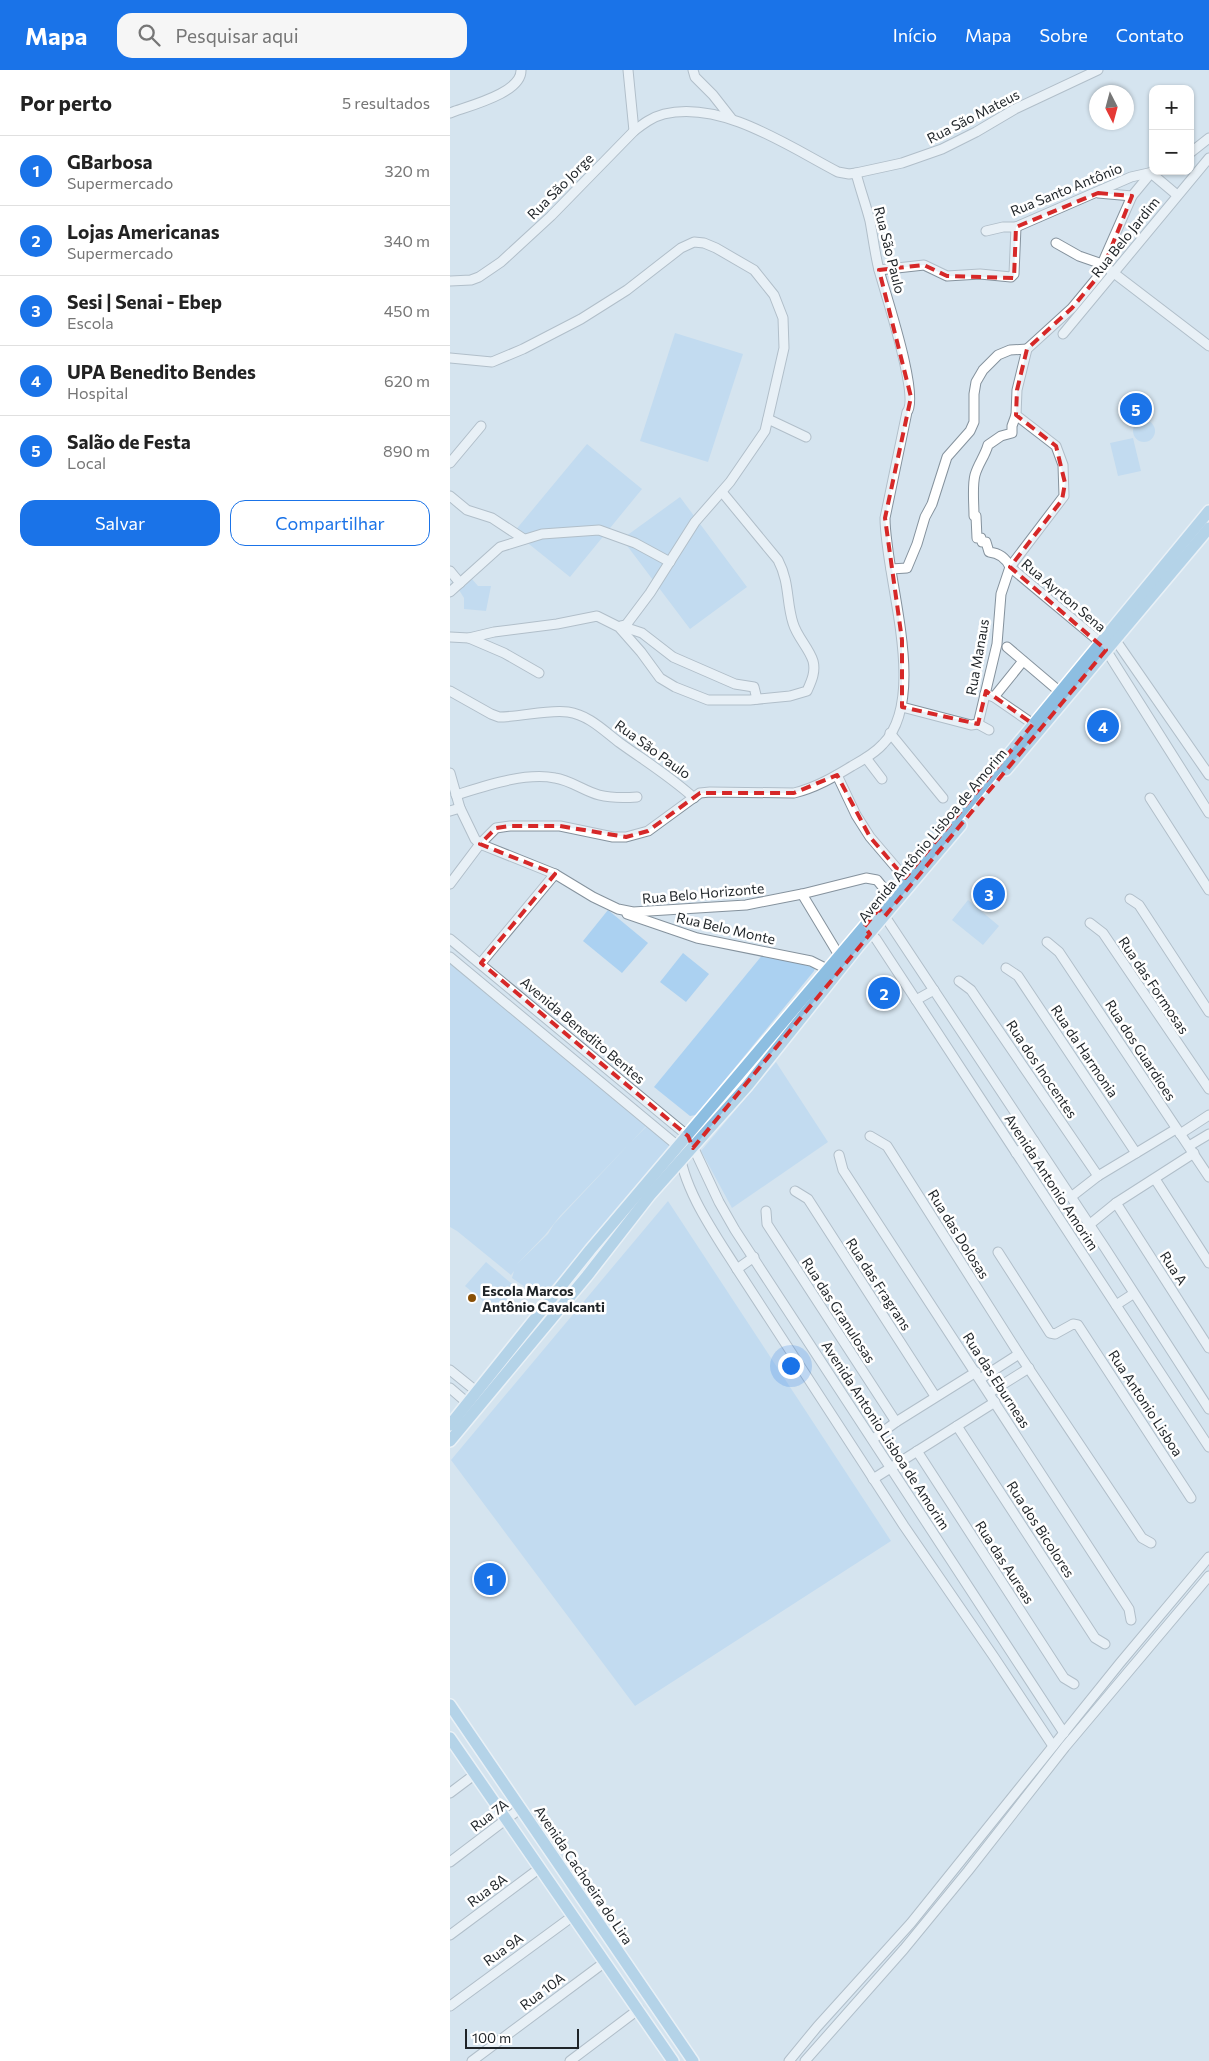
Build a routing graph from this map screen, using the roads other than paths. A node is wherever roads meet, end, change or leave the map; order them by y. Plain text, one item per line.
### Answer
1 (521, 70) edge
2 (628, 70) edge
3 (693, 70) edge
4 (1098, 70) edge
5 (450, 112) edge
6 (731, 118) junction
7 (634, 131) junction
8 (1209, 138) edge
9 (1194, 150) edge
10 (1209, 158) edge
11 (856, 172) junction
12 (1149, 173) edge
13 (1150, 175) edge
14 (1156, 175) edge
15 (1098, 193) junction
16 (1132, 196) junction
17 (1177, 196) junction
18 (1016, 227) junction
19 (986, 231) dead end
20 (1056, 243) dead end
21 (1102, 264) junction
22 (879, 270) junction
23 (1114, 273) junction
24 (450, 281) edge
25 (1063, 334) dead end
26 (1209, 346) edge
27 (1027, 349) junction
28 (450, 358) edge
29 (1016, 415) junction
30 (768, 419) junction
31 (481, 426) dead end
32 (806, 437) dead end
33 (450, 463) edge
34 (722, 492) junction
35 (450, 496) edge
36 (1209, 510) edge
37 (1209, 528) edge
38 (524, 539) junction
39 (670, 562) junction
40 (1010, 567) junction
41 (892, 569) junction
42 (450, 571) edge
43 (460, 583) junction
44 (450, 592) edge
45 (622, 626) junction
46 (450, 637) edge
47 (1113, 637) junction
48 (469, 638) junction
49 (1008, 647) dead end
50 (1104, 647) junction
51 (1023, 661) junction
52 (539, 673) dead end
53 (450, 691) edge
54 (1060, 692) junction
55 (990, 695) junction
56 (757, 699) junction
57 (902, 707) junction
58 (978, 724) junction
59 (1033, 724) junction
60 (989, 730) dead end
61 (890, 733) junction
62 (866, 758) junction
63 (450, 773) edge
64 (837, 775) junction
65 (1209, 775) edge
66 (882, 779) dead end
67 (456, 795) junction
68 (637, 797) dead end
69 (694, 798) junction
70 (942, 798) dead end
71 (1150, 798) dead end
72 (460, 808) junction
73 (450, 812) edge
74 (1209, 812) edge
75 (480, 844) junction
76 (555, 874) junction
77 (905, 878) junction
78 (450, 884) edge
79 (1209, 890) edge
80 (802, 894) junction
81 (890, 896) junction
82 (1130, 899) dead end
83 (618, 909) junction
84 (882, 912) junction
85 (1090, 922) dead end
86 (867, 930) junction
87 (450, 939) edge
88 (1046, 942) dead end
89 (450, 957) edge
90 (840, 957) junction
91 (481, 963) junction
92 (1006, 968) dead end
93 (829, 970) junction
94 (958, 981) dead end
95 (934, 990) junction
96 (916, 1000) junction
97 (1209, 1012) edge
98 (1209, 1089) edge
99 (1209, 1115) edge
100 (1178, 1132) junction
101 (1209, 1134) edge
102 (688, 1136) junction
103 (870, 1136) dead end
104 (1034, 1141) junction
105 (679, 1146) junction
106 (693, 1148) junction
107 (1192, 1150) junction
108 (1016, 1153) junction
109 (1136, 1153) junction
110 (839, 1155) dead end
111 (680, 1163) junction
112 (1098, 1176) junction
113 (1209, 1177) edge
114 (1156, 1179) junction
115 (794, 1191) dead end
116 (1071, 1197) junction
117 (1116, 1203) junction
118 (766, 1211) dead end
119 (1089, 1224) junction
120 (998, 1252) dead end
121 (754, 1258) junction
122 (1209, 1263) edge
123 (737, 1270) junction
124 (1133, 1294) junction
125 (1116, 1305) junction
126 (1209, 1348) edge
127 (1019, 1354) junction
128 (1029, 1368) junction
129 (450, 1370) edge
130 (978, 1375) junction
131 (450, 1388) edge
132 (989, 1393) junction
133 (481, 1395) junction
134 (935, 1396) junction
135 (995, 1402) junction
136 (471, 1406) junction
137 (1209, 1409) edge
138 (896, 1422) junction
139 (450, 1425) edge
140 (957, 1426) junction
141 (873, 1439) junction
142 (450, 1441) edge
143 (1209, 1447) edge
144 (916, 1451) junction
145 (891, 1467) junction
146 (873, 1479) junction
147 (1191, 1498) dead end
148 (1151, 1543) dead end
149 (1209, 1558) edge
150 (1209, 1576) edge
151 (1131, 1620) dead end
152 (1105, 1644) dead end
153 (1074, 1684) dead end
154 (450, 1705) edge
155 (1064, 1733) junction
156 (450, 1738) edge
157 (1053, 1746) junction
158 (474, 1775) junction
159 (450, 1793) edge
160 (521, 1808) junction
161 (506, 1819) junction
162 (450, 1862) edge
163 (540, 1868) junction
164 (573, 1916) junction
165 (450, 1935) edge
166 (605, 1962) junction
167 (450, 2006) edge
168 (639, 2009) junction
169 (670, 2060) edge
170 (472, 2061) edge
171 (570, 2061) edge
172 (693, 2061) edge
173 (788, 2061) edge
174 (805, 2061) edge

1 - 5 street
2 - 7 street
3 - 6 street
4 - 11 street, Rua São Mateus
6 - 7 street
6 - 11 street
7 - 24 street, Rua São Jorge
8 - 9 street
10 - 17 street, Rua Belo Jardim
11 - 22 street, Rua São Paulo
12 - 15 street, Rua Santo Antônio
13 - 16 street, Rua Belo Jardim
14 - 17 street
15 - 16 street
15 - 18 street, Rua Santo Antônio
16 - 21 street, Rua Belo Jardim
17 - 23 street, Rua Belo Jardim
18 - 19 street, Rua Santo Antônio
18 - 22 street
20 - 21 street
21 - 23 street
21 - 27 street, Rua Belo Jardim
22 - 41 street, Rua São Paulo
23 - 25 street, Rua Belo Jardim
23 - 26 street
27 - 29 street
27 - 41 street
28 - 30 street
29 - 40 street
29 - 40 street, Rua Ayrton Sena
30 - 32 street
30 - 34 street
31 - 33 street
34 - 39 street
34 - 56 street
35 - 38 street
36 - 47 main road, Avenida Antônio Lisboa de Amorim
37 - 47 main road, Avenida Antônio Lisboa de Amorim
38 - 39 street
38 - 43 street
39 - 45 street
40 - 50 street, Rua Ayrton Sena
40 - 55 street, Rua Manaus
41 - 57 street, Rua São Paulo
42 - 43 street
43 - 44 street
45 - 48 street
45 - 56 street
45 - 56 street
46 - 48 street
47 - 50 main road, Avenida Antônio Lisboa de Amorim
47 - 65 street
48 - 52 street
49 - 51 street
50 - 54 main road, Avenida Antônio Lisboa de Amorim
50 - 74 street, Rua Ayrton Sena
50 - 84 main road, Avenida Antônio Lisboa de Amorim
51 - 54 street
51 - 55 street
53 - 69 street, Rua São Paulo
54 - 59 main road, Avenida Antônio Lisboa de Amorim
55 - 58 street, Rua Manaus
55 - 59 street
57 - 58 street
57 - 61 street, Rua São Paulo
58 - 60 street
59 - 77 main road, Avenida Antônio Lisboa de Amorim
61 - 62 street, Rua São Paulo
61 - 70 street
62 - 64 street, Rua São Paulo
62 - 66 street
63 - 67 street
64 - 69 street, Rua São Paulo
64 - 77 street
67 - 68 street
67 - 72 street
69 - 75 street
71 - 79 street
72 - 73 street
72 - 75 street
75 - 76 street, Rua Belo Horizonte
75 - 78 street
76 - 83 street, Rua Belo Horizonte
76 - 91 street
77 - 81 main road, Avenida Antônio Lisboa de Amorim
80 - 81 street, Rua Belo Horizonte
80 - 83 street, Rua Belo Horizonte
80 - 90 street
81 - 84 main road, Avenida Antônio Lisboa de Amorim
82 - 97 street
83 - 93 street, Rua Belo Monte
84 - 86 main road, Avenida Antônio Lisboa de Amorim
84 - 95 street, Avenida Antonio Amorim
85 - 98 street, Rua das Formosas
86 - 90 main road, Avenida Antônio Lisboa de Amorim
86 - 96 street, Avenida Antonio Amorim
86 - 106 main road, Avenida Antônio Lisboa de Amorim
87 - 91 street, Avenida Benedito Bentes
88 - 100 street, Rua dos Guardioes
89 - 105 street, Avenida Benedito Bentes
90 - 93 main road, Avenida Antônio Lisboa de Amorim
91 - 102 street, Avenida Benedito Bentes
92 - 109 street, Rua da Harmonia
93 - 102 main road, Avenida Antônio Lisboa de Amorim
94 - 112 street, Rua dos Inocentes
95 - 96 street
95 - 104 street, Avenida Antonio Amorim
96 - 108 street, Avenida Antonio Amorim
99 - 100 street, Avenida Antonio Amorim
100 - 107 street, Rua dos Guardioes
100 - 109 street, Avenida Antonio Amorim
101 - 107 street, Avenida Antonio Amorim
102 - 105 main road, Avenida Antônio Lisboa de Amorim
102 - 106 street, Avenida Benedito Bentes
103 - 127 street, Rua das Dolosas
104 - 108 street
104 - 116 street, Avenida Antonio Amorim
105 - 111 street
105 - 133 main road, Avenida Antônio Lisboa de Amorim
106 - 111 main road, Avenida Antônio Lisboa de Amorim
106 - 121 street, Avenida Antonio Lisboa de Amorim
107 - 113 street, Rua dos Guardioes
107 - 114 street, Avenida Antonio Amorim
108 - 125 street, Avenida Antonio Amorim
109 - 112 street, Avenida Antonio Amorim
110 - 130 street, Rua das Eburneas
111 - 123 street
111 - 133 main road, Avenida Antônio Lisboa de Amorim
112 - 116 street, Avenida Antonio Amorim
114 - 117 street, Avenida Antonio Amorim
114 - 122 street
115 - 134 street, Rua das Fragrans
116 - 119 street, Avenida Antonio Amorim
117 - 119 street, Avenida Antonio Amorim
117 - 126 street, Rua A
118 - 138 street, Rua das Granulosas
119 - 124 street, Avenida Antonio Amorim
120 - 147 street, Rua Antonio Lisboa
121 - 123 street
121 - 141 street, Avenida Antonio Lisboa de Amorim
123 - 146 street
124 - 125 street
124 - 137 street, Avenida Antonio Amorim
125 - 143 street, Avenida Antonio Amorim
127 - 128 street, Rua das Dolosas
127 - 130 street
128 - 132 street
128 - 148 street, Rua das Dolosas
129 - 133 street
130 - 132 street, Rua das Eburneas
130 - 134 street
131 - 136 street
132 - 135 street, Rua das Eburneas
133 - 136 main road
134 - 138 street
135 - 140 street
135 - 151 street, Rua das Eburneas
136 - 139 main road
136 - 142 main road
138 - 141 street
140 - 144 street
140 - 152 street, Rua dos Bicolores
141 - 145 street, Avenida Antonio Lisboa de Amorim
144 - 145 street
144 - 153 street, Rua das Aureas
145 - 146 street
145 - 155 street, Avenida Antonio Lisboa de Amorim
146 - 157 street
149 - 155 street
150 - 174 street
154 - 160 main road, Avenida Cachoeira do Lira
155 - 157 street
156 - 158 main road
157 - 173 street
158 - 159 street
158 - 161 main road
160 - 161 street, Rua 7A
160 - 172 main road, Avenida Cachoeira do Lira
161 - 162 street, Rua 7A
161 - 163 main road
163 - 164 main road
163 - 165 street, Rua 8A
164 - 166 main road
164 - 167 street, Rua 9A
166 - 168 main road
166 - 170 street, Rua 10A
168 - 169 main road
168 - 171 street

